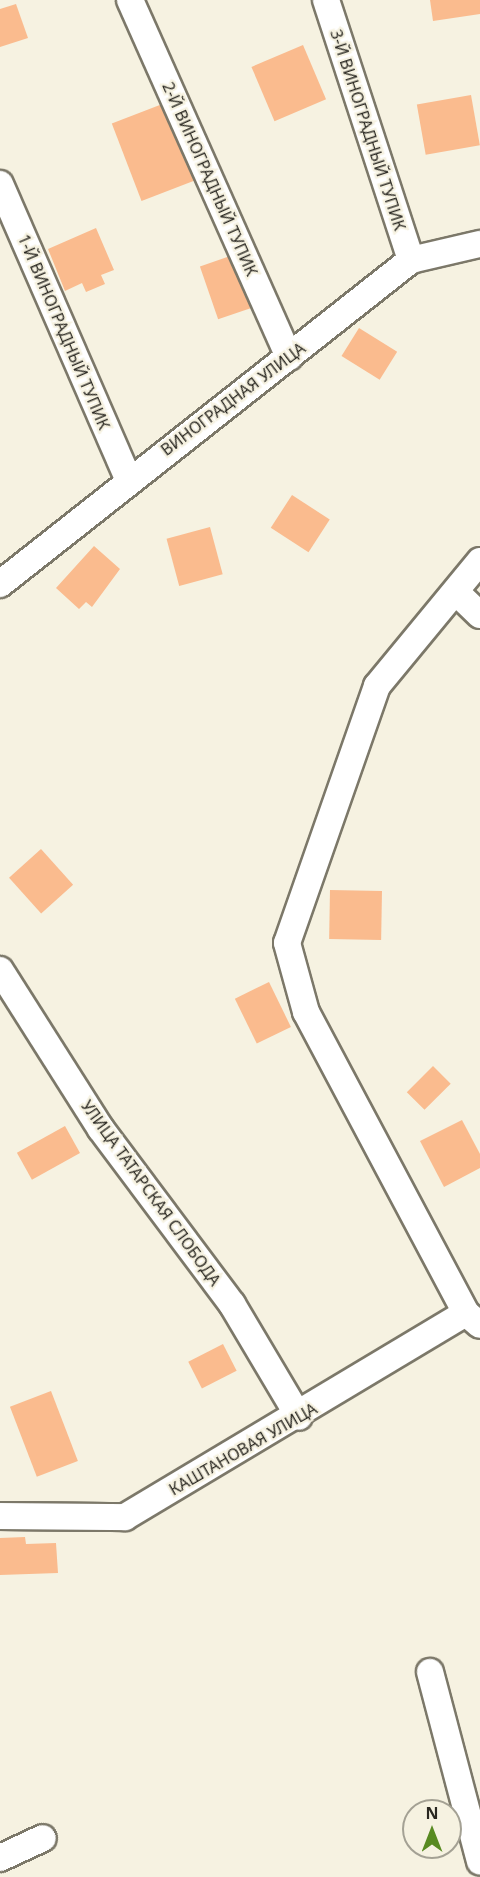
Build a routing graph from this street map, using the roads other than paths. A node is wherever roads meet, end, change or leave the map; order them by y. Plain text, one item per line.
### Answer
1 (130, 0) edge
2 (326, 0) edge
3 (0, 184) edge
4 (480, 244) edge
5 (411, 260) junction
6 (289, 357) junction
7 (128, 479) junction
8 (480, 561) edge
9 (0, 584) edge
10 (456, 592) junction
11 (480, 615) edge
12 (0, 970) edge
13 (473, 1319) edge
14 (299, 1417) junction
15 (0, 1516) edge
16 (430, 1672) dead end
17 (43, 1838) dead end
18 (0, 1858) edge
19 (480, 1861) edge

1 - 6 street, 2-Й ВИНОГРАДНЫЙ ТУПИК
2 - 5 street, 3-Й ВИНОГРАДНЫЙ ТУПИК
3 - 7 street, 1-Й ВИНОГРАДНЫЙ ТУПИК
4 - 5 street, ВИНОГРАДНАЯ УЛИЦА
5 - 6 street, ВИНОГРАДНАЯ УЛИЦА
6 - 7 street, ВИНОГРАДНАЯ УЛИЦА
7 - 9 street, ВИНОГРАДНАЯ УЛИЦА
8 - 10 street
10 - 11 street
10 - 13 street
12 - 14 street, УЛИЦА ТАТАРСКАЯ СЛОБОДА
13 - 14 street, КАШТАНОВАЯ УЛИЦА
14 - 15 street, КАШТАНОВАЯ УЛИЦА
16 - 19 street
17 - 18 street

